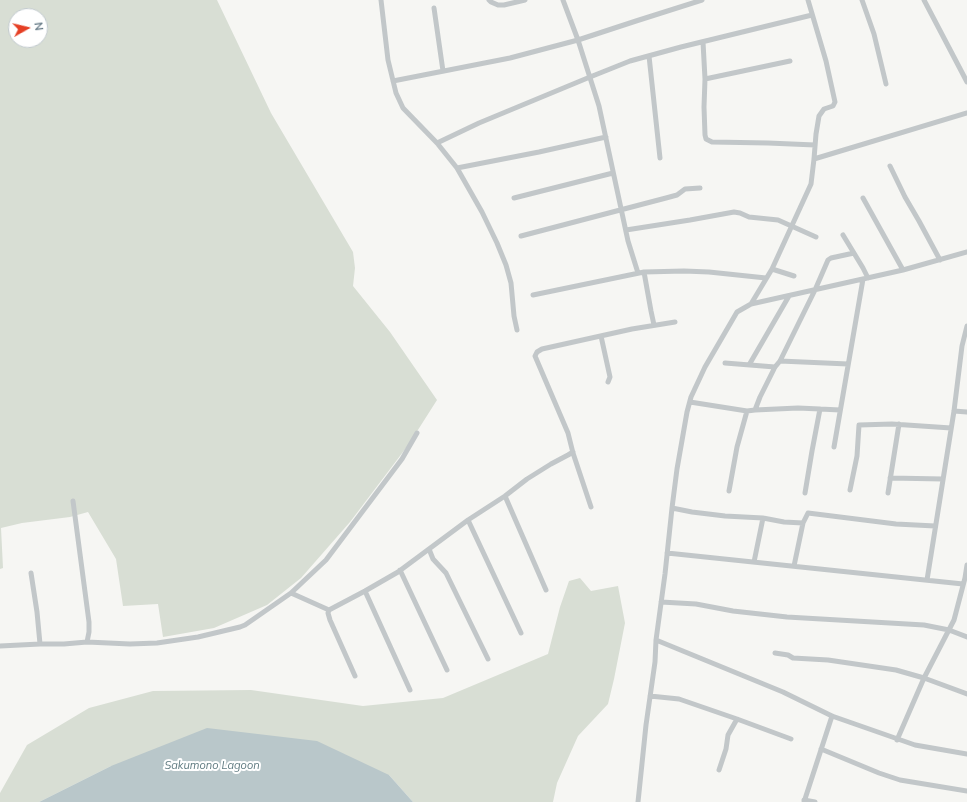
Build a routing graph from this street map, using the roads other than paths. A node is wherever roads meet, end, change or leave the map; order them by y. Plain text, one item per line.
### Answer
1 (381, 0) edge
2 (489, 0) edge
3 (525, 0) edge
4 (563, 0) edge
5 (702, 0) edge
6 (808, 0) edge
7 (862, 0) edge
8 (924, 0) edge
9 (434, 8) dead end
10 (812, 15) junction
11 (578, 40) junction
12 (703, 42) junction
13 (649, 56) junction
14 (790, 61) dead end
15 (443, 71) junction
16 (590, 77) junction
17 (705, 79) junction
18 (393, 81) junction
19 (967, 82) edge
20 (886, 84) dead end
21 (967, 113) edge
22 (606, 137) junction
23 (437, 143) junction
24 (815, 145) junction
25 (660, 158) dead end
26 (814, 159) junction
27 (890, 166) dead end
28 (457, 168) junction
29 (613, 173) junction
30 (700, 188) dead end
31 (514, 198) dead end
32 (863, 198) dead end
33 (621, 209) junction
34 (791, 226) junction
35 (626, 230) junction
36 (843, 235) dead end
37 (521, 236) dead end
38 (816, 237) dead end
39 (967, 252) edge
40 (854, 253) junction
41 (940, 260) junction
42 (772, 269) junction
43 (903, 270) junction
44 (641, 273) junction
45 (794, 276) dead end
46 (766, 278) junction
47 (865, 278) junction
48 (815, 290) junction
49 (533, 295) dead end
50 (790, 296) junction
51 (751, 304) junction
52 (675, 322) dead end
53 (654, 326) junction
54 (967, 326) edge
55 (517, 330) dead end
56 (601, 336) junction
57 (780, 361) junction
58 (725, 363) dead end
59 (848, 364) junction
60 (749, 365) junction
61 (775, 367) junction
62 (608, 382) dead end
63 (690, 402) junction
64 (820, 408) junction
65 (755, 410) junction
66 (840, 410) junction
67 (747, 411) junction
68 (954, 411) junction
69 (967, 412) edge
70 (899, 424) junction
71 (951, 428) junction
72 (417, 433) dead end
73 (834, 447) dead end
74 (573, 452) junction
75 (890, 478) junction
76 (943, 479) junction
77 (850, 490) dead end
78 (729, 491) dead end
79 (806, 493) dead end
80 (888, 493) dead end
81 (504, 496) junction
82 (73, 501) dead end
83 (591, 507) dead end
84 (672, 508) junction
85 (764, 518) junction
86 (468, 520) junction
87 (803, 523) junction
88 (935, 526) junction
89 (429, 549) junction
90 (667, 553) junction
91 (754, 562) junction
92 (967, 565) edge
93 (794, 566) junction
94 (400, 570) junction
95 (31, 573) dead end
96 (926, 580) junction
97 (965, 581) edge
98 (546, 590) dead end
99 (365, 591) junction
100 (291, 593) junction
101 (661, 602) junction
102 (329, 610) junction
103 (949, 630) junction
104 (521, 633) dead end
105 (967, 636) edge
106 (656, 640) junction
107 (87, 642) junction
108 (40, 644) junction
109 (0, 646) edge
110 (775, 653) dead end
111 (488, 659) dead end
112 (447, 670) dead end
113 (355, 676) dead end
114 (924, 678) junction
115 (410, 690) dead end
116 (967, 694) edge
117 (650, 696) junction
118 (832, 716) junction
119 (737, 719) junction
120 (791, 739) dead end
121 (897, 740) junction
122 (820, 749) junction
123 (967, 754) edge
124 (719, 770) dead end
125 (967, 791) edge
126 (804, 801) edge
127 (638, 802) edge
128 (814, 802) edge

1 - 18 street
2 - 3 street
4 - 11 street
5 - 11 street
6 - 10 street
7 - 20 street
8 - 19 street
9 - 15 street
10 - 12 street
10 - 24 street
11 - 15 street
11 - 16 street
12 - 13 street
12 - 17 street
13 - 16 street
13 - 25 street
14 - 17 street
15 - 18 street
16 - 22 street
16 - 23 street
17 - 24 street
18 - 23 street
21 - 26 street
22 - 28 street
22 - 29 street
23 - 28 street
24 - 26 street
26 - 34 street
27 - 41 street
28 - 55 street
29 - 31 street
29 - 33 street
30 - 33 street
32 - 43 street
33 - 35 street
33 - 37 street
34 - 35 street
34 - 38 street
34 - 42 street
35 - 44 street
36 - 40 street
39 - 41 street
40 - 47 street
40 - 48 street
41 - 43 street
42 - 45 street
42 - 46 street
43 - 47 street
44 - 46 street
44 - 49 street
44 - 53 street
46 - 51 street
47 - 48 street
47 - 59 street
48 - 50 street
48 - 57 street
50 - 51 street
50 - 60 street
51 - 63 street
52 - 53 street
53 - 56 street
54 - 68 street
56 - 62 street
56 - 74 street
57 - 59 street
57 - 61 street
58 - 60 street
59 - 66 street
60 - 61 street
61 - 65 street
63 - 67 street
63 - 84 street
64 - 65 street
64 - 66 street
64 - 79 street
65 - 67 street
66 - 73 street
67 - 78 street
68 - 69 street
68 - 71 street
70 - 71 street
70 - 75 street
70 - 77 street
71 - 76 street
72 - 100 street
74 - 81 street
74 - 83 street
75 - 76 street
75 - 80 street
76 - 88 street
81 - 86 street
81 - 98 street
82 - 107 street
84 - 85 street
84 - 90 street
85 - 87 street
85 - 91 street
86 - 89 street
86 - 104 street
87 - 88 street
87 - 93 street
88 - 96 street
89 - 94 street
89 - 111 street
90 - 91 street
90 - 101 street
91 - 93 street
92 - 97 street
93 - 96 street
94 - 99 street
94 - 112 street
95 - 108 street
96 - 97 street
97 - 103 street
99 - 102 street
99 - 115 street
100 - 102 street
100 - 107 street
101 - 103 street
101 - 106 street
102 - 113 street
103 - 105 street
103 - 114 street
106 - 117 street
106 - 118 street
107 - 108 street
108 - 109 street
110 - 114 street
114 - 116 street
114 - 121 street
117 - 119 street
117 - 127 street
118 - 121 street
118 - 122 street
119 - 120 street
119 - 124 street
121 - 123 street
122 - 125 street
122 - 126 street
126 - 128 street

